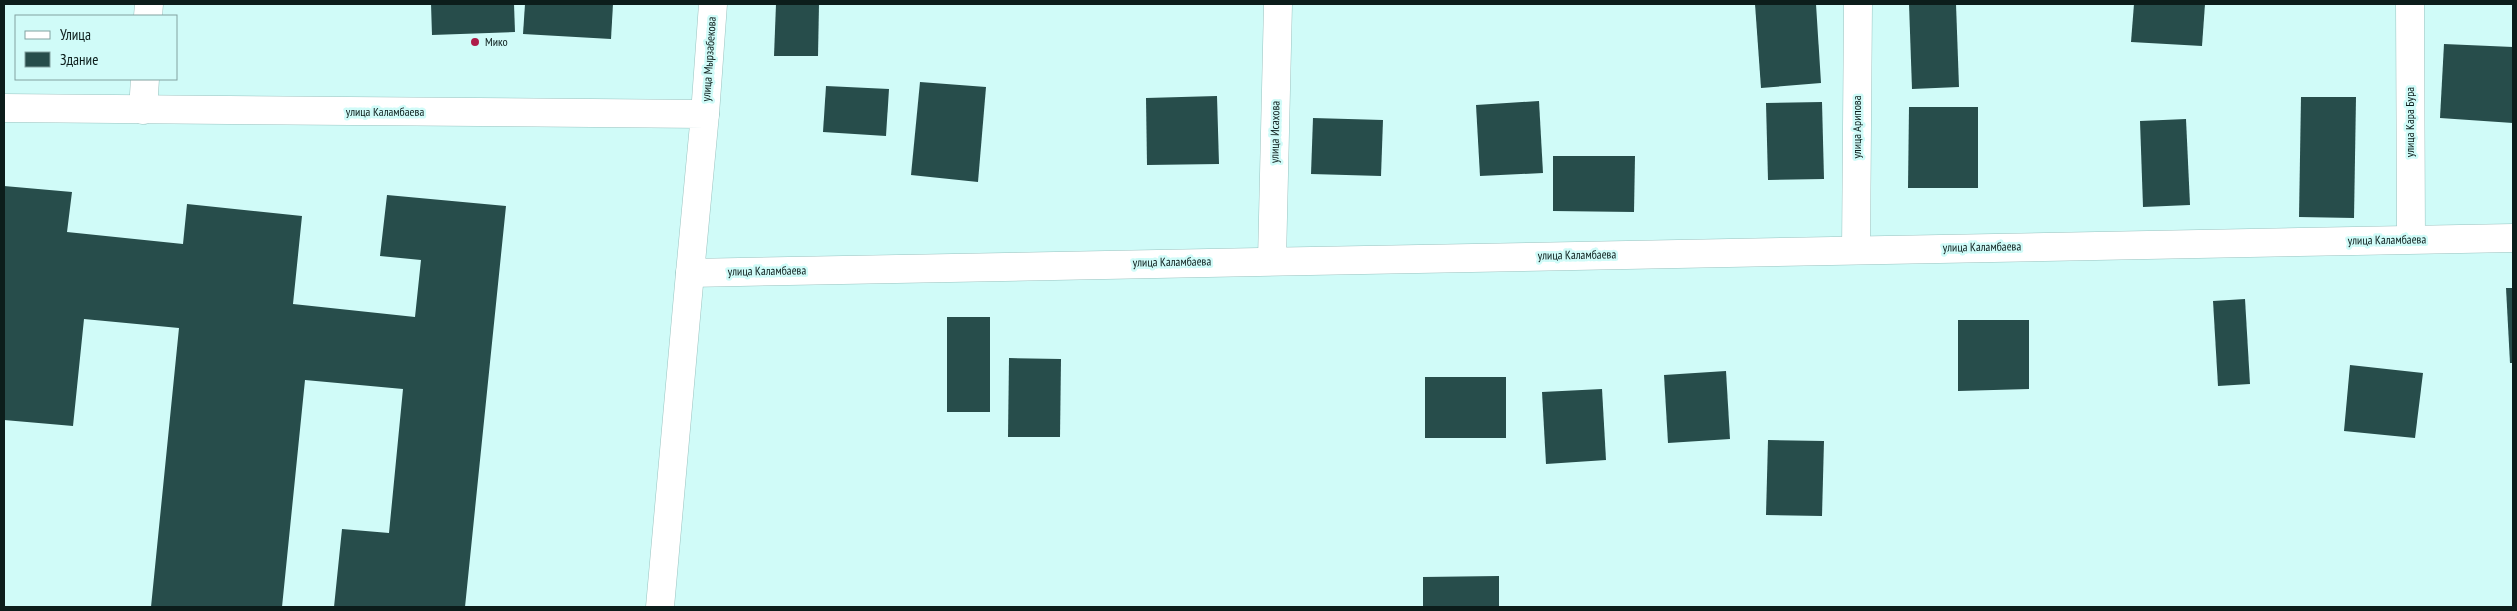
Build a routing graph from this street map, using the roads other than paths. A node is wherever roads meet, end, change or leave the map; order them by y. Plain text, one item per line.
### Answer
1 (713, 4) edge
2 (1278, 4) edge
3 (1858, 4) edge
4 (2410, 4) edge
5 (145, 80) edge
6 (4, 108) edge
7 (143, 110) junction
8 (704, 114) junction
9 (2513, 238) edge
10 (2411, 239) junction
11 (1856, 250) junction
12 (1272, 260) junction
13 (690, 273) junction
14 (660, 607) edge

1 - 8 street, улица Мырзабекова
2 - 12 street, улица Исахова
3 - 11 street, улица Арипова
4 - 10 street, улица Кара Бура
5 - 7 street
6 - 7 street, улица Каламбаева
7 - 8 street, улица Каламбаева
8 - 13 street
9 - 10 street, улица Каламбаева
10 - 11 street, улица Каламбаева
11 - 12 street, улица Каламбаева
12 - 13 street, улица Каламбаева
13 - 14 street

